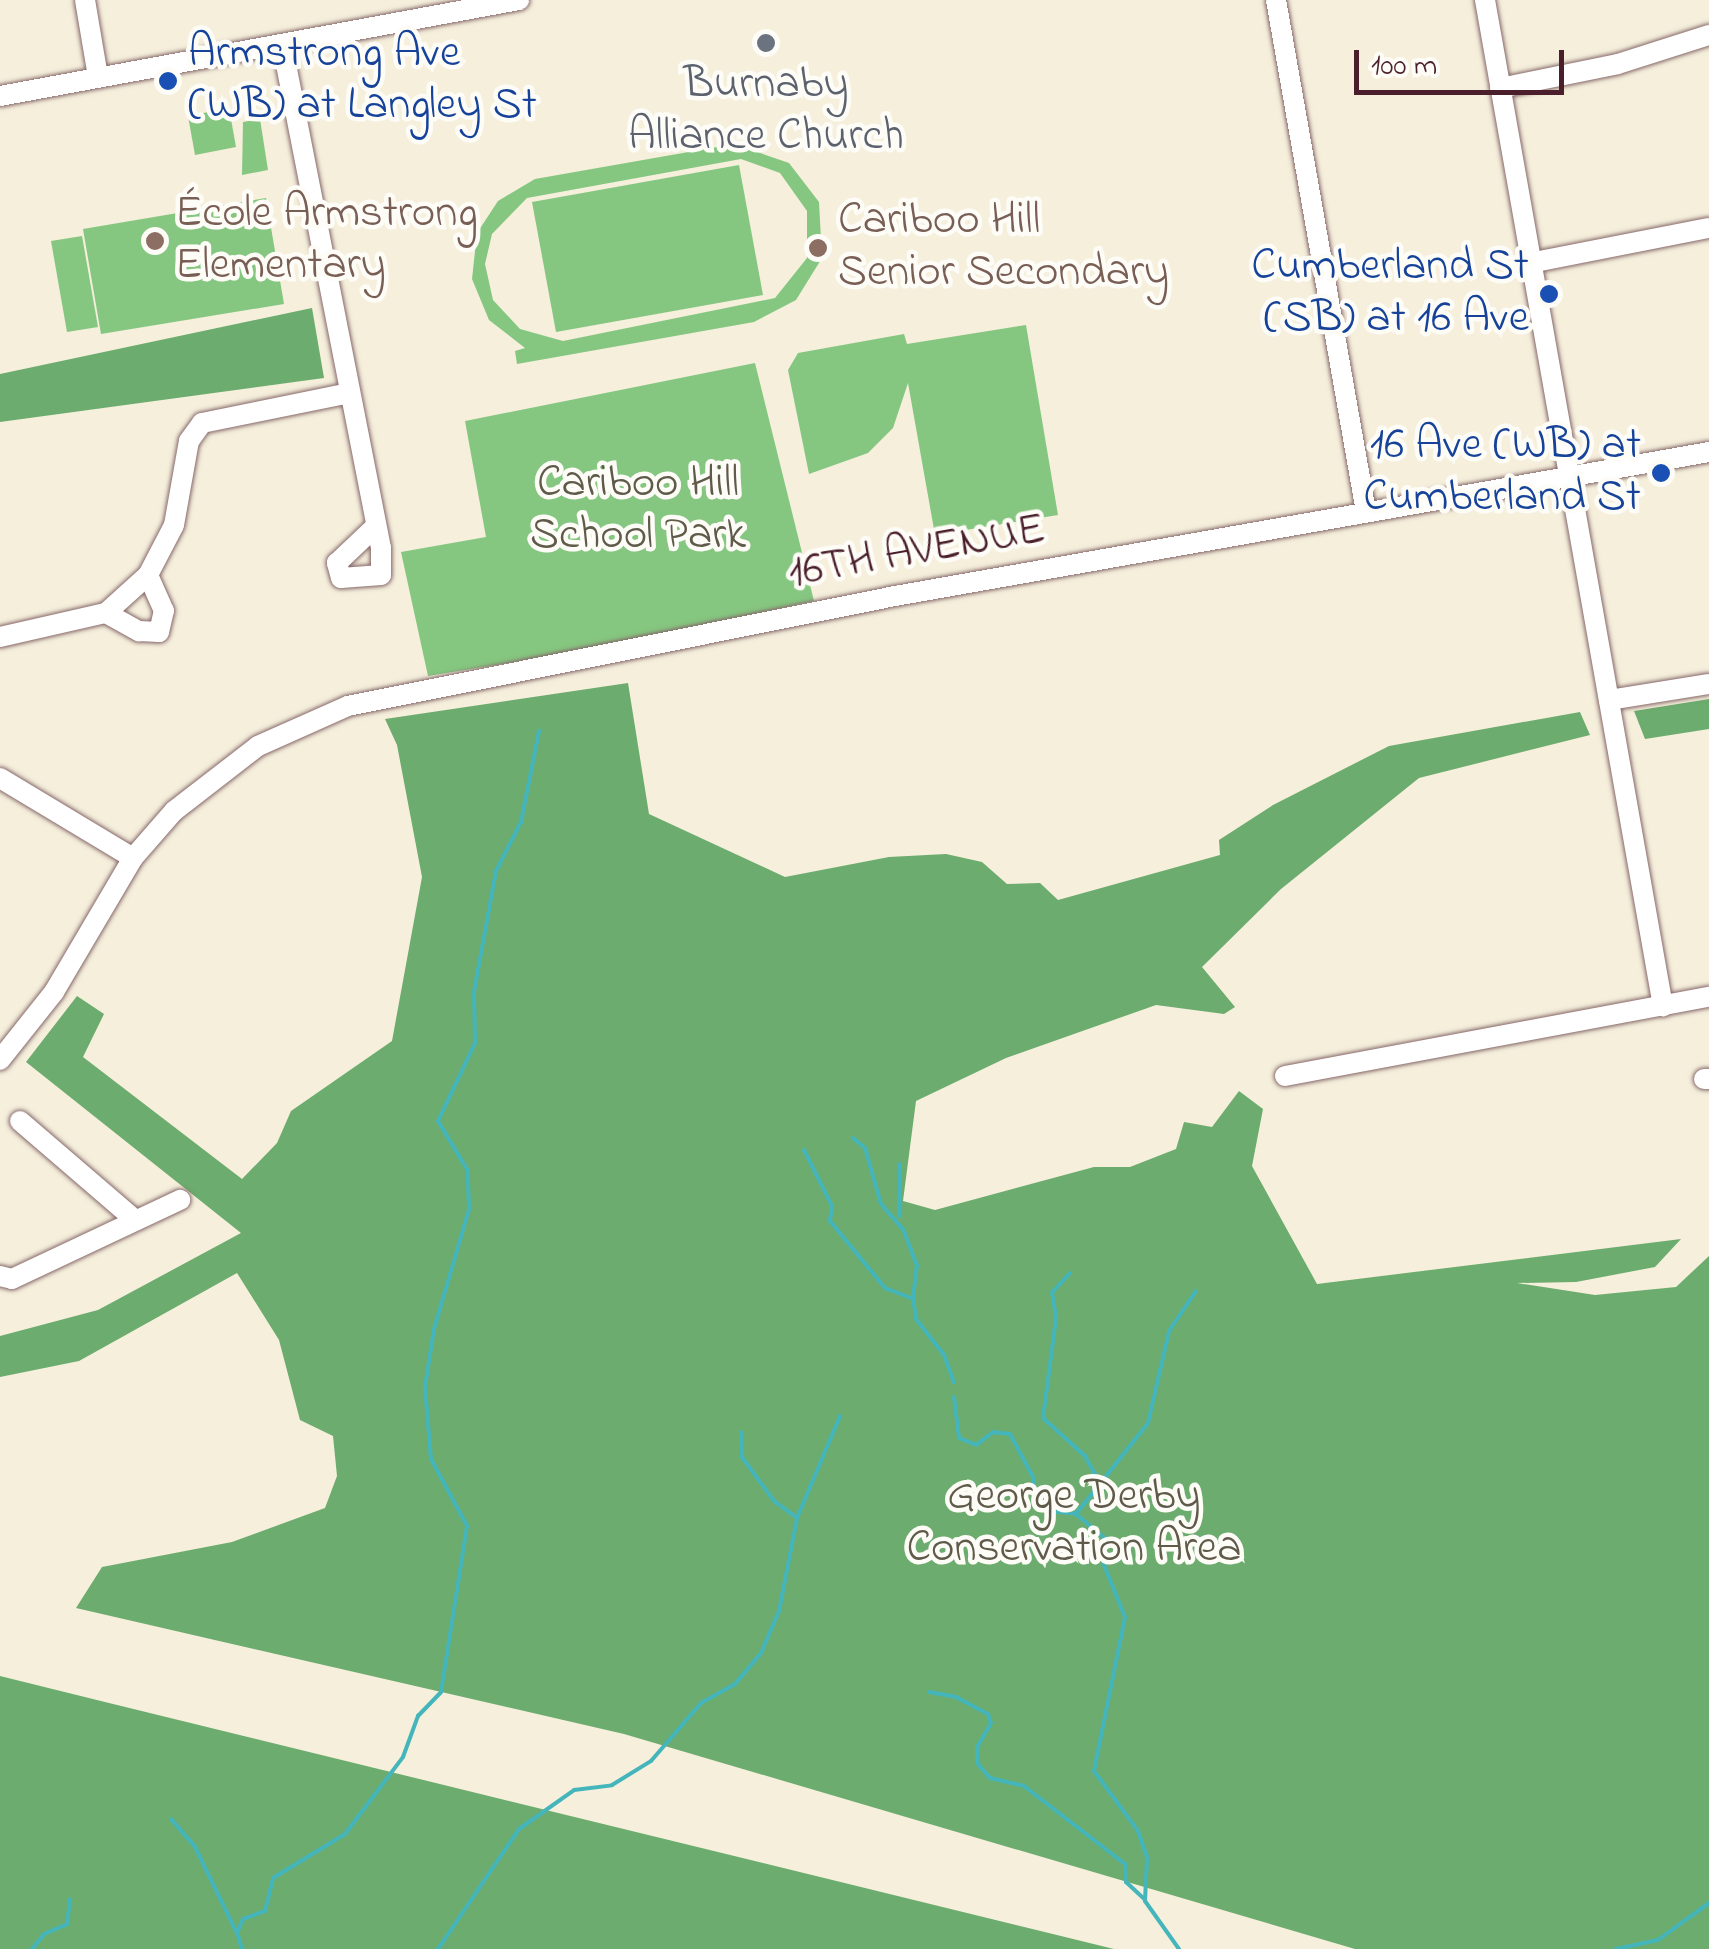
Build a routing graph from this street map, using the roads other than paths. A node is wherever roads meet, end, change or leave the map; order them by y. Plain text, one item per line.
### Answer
1 (85, 0) edge
2 (519, 0) edge
3 (1276, 0) edge
4 (1484, 0) edge
5 (1709, 35) edge
6 (282, 44) junction
7 (98, 77) junction
8 (1500, 88) junction
9 (0, 96) edge
10 (1709, 228) edge
11 (1530, 263) junction
12 (349, 393) junction
13 (1709, 452) edge
14 (1568, 474) junction
15 (1366, 512) junction
16 (375, 528) dead end
17 (148, 575) junction
18 (106, 613) junction
19 (0, 637) edge
20 (1709, 684) edge
21 (1609, 700) junction
22 (0, 779) edge
23 (134, 858) junction
24 (1709, 997) edge
25 (1663, 1006) junction
26 (0, 1060) edge
27 (1285, 1076) dead end
28 (20, 1121) dead end
29 (180, 1200) dead end
30 (135, 1220) junction
31 (0, 1276) edge

1 - 7 street
2 - 6 street
3 - 15 street
4 - 8 street
5 - 8 street
6 - 7 street
6 - 12 street
7 - 9 street
8 - 11 street
10 - 11 street
11 - 14 street
12 - 16 street
12 - 17 street
13 - 14 street, 16TH AVENUE
14 - 15 street, 16TH AVENUE
14 - 21 street
15 - 23 street, 16TH AVENUE
17 - 18 street
17 - 18 street
18 - 19 street
20 - 21 street
21 - 25 street
22 - 23 street
23 - 26 street, 16TH AVENUE
24 - 25 street
25 - 27 street
28 - 30 street
29 - 30 street
30 - 31 street

